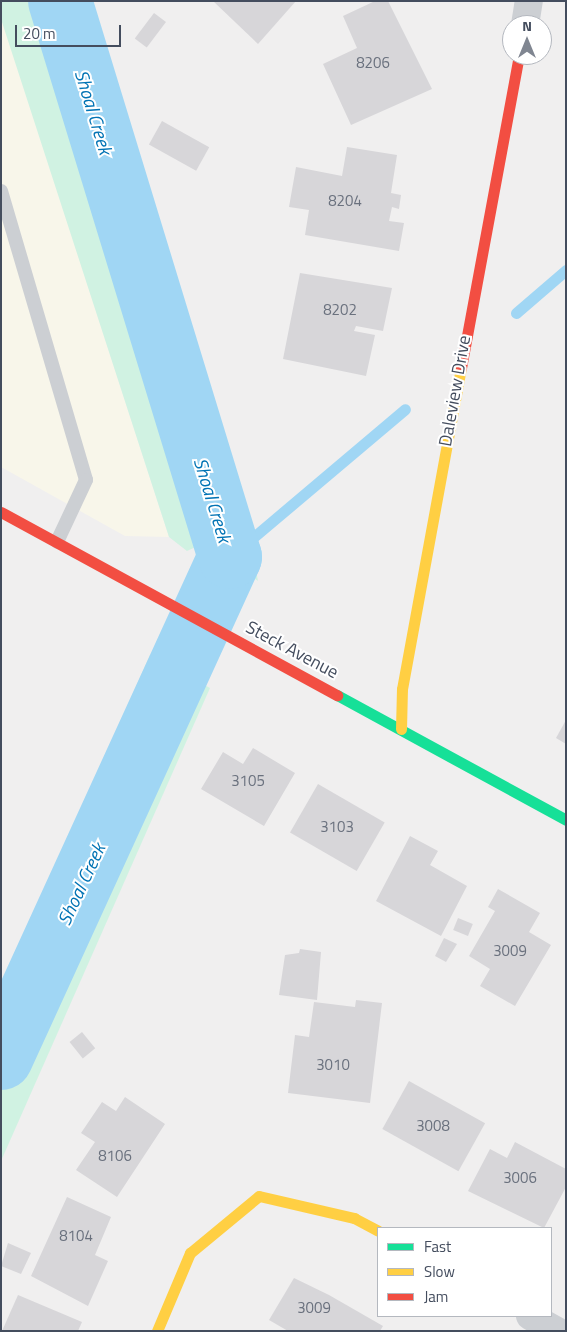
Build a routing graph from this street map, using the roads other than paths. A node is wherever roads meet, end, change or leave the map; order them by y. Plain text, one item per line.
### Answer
1 (529, 1) edge
2 (526, 15) edge
3 (517, 65) edge
4 (1, 192) edge
5 (1, 512) edge
6 (57, 542) junction
7 (401, 729) junction
8 (566, 820) edge
9 (377, 1230) edge
10 (532, 1317) edge
11 (157, 1331) edge
12 (557, 1331) edge

1 - 2 street
3 - 7 street, Daleview Drive
4 - 6 lane
5 - 6 street, Steck Avenue
6 - 7 street, Steck Avenue
7 - 8 street, Steck Avenue
9 - 11 street
10 - 12 street

